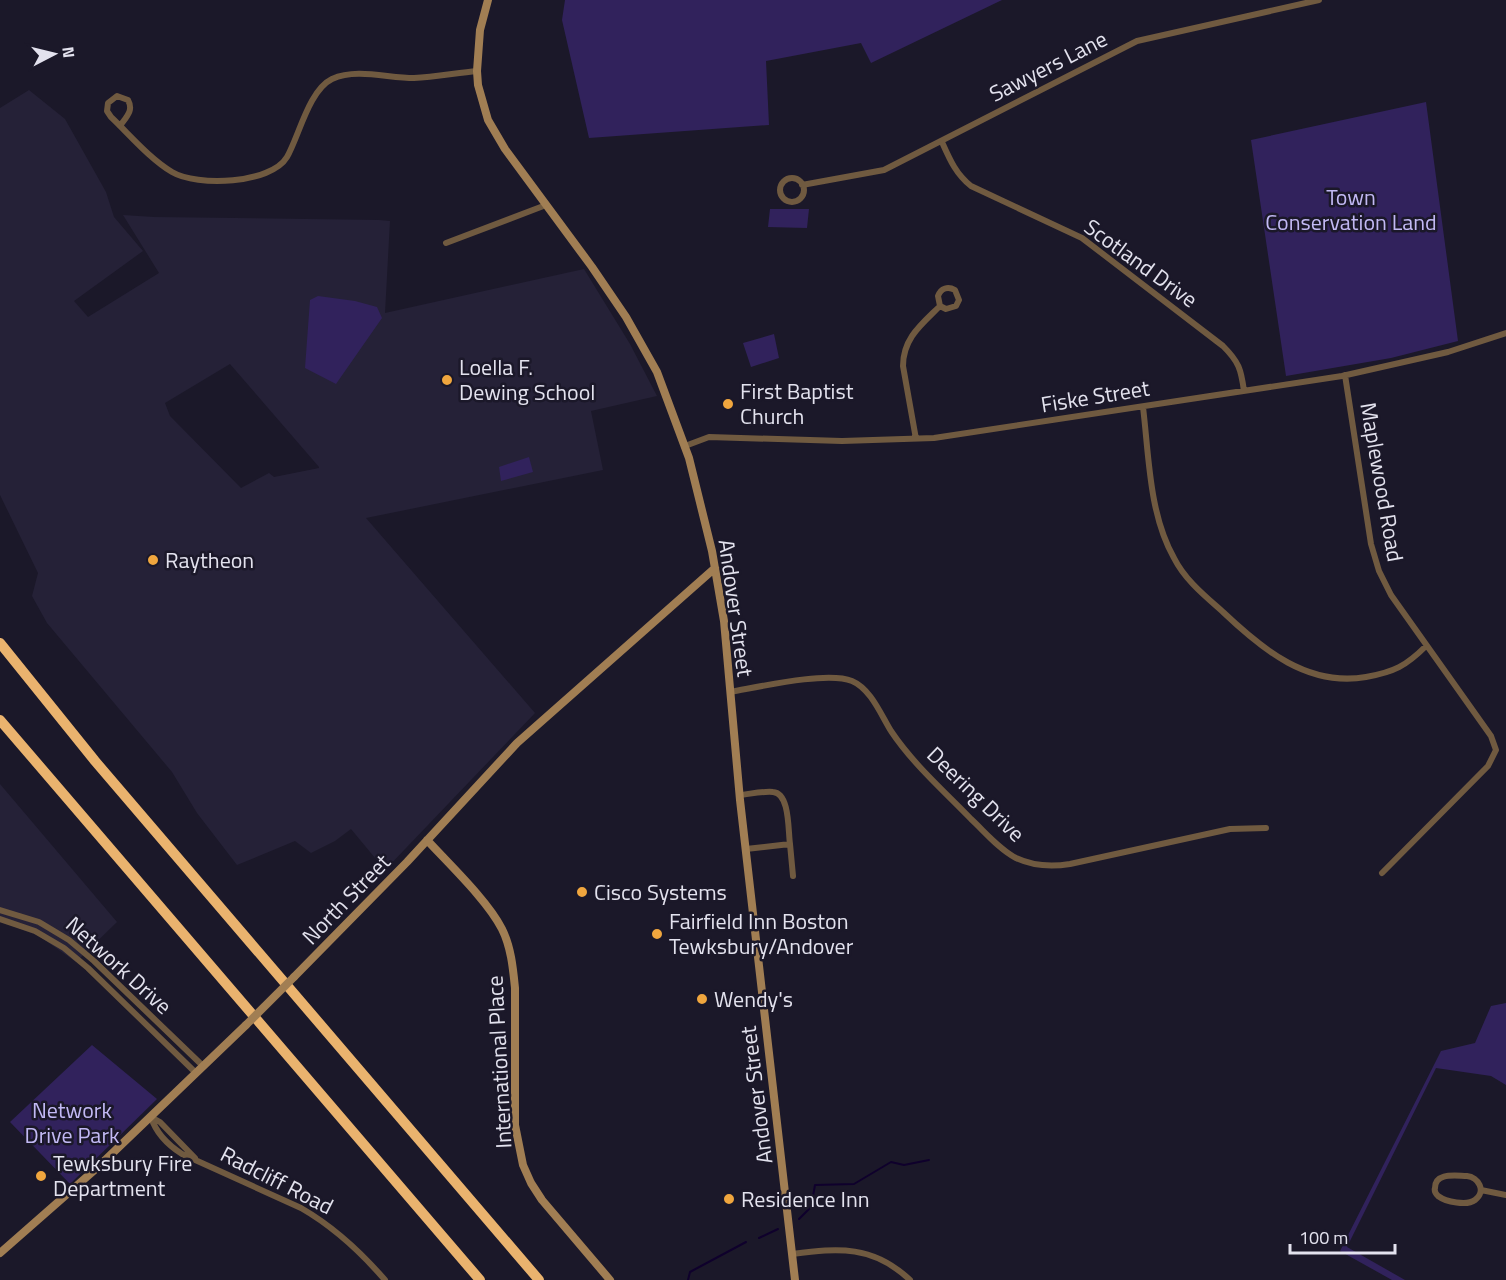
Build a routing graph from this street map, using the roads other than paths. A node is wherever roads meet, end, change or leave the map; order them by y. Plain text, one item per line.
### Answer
1 (488, 0) edge
2 (1319, 0) edge
3 (477, 71) junction
4 (120, 126) junction
5 (942, 142) junction
6 (802, 185) dead end
7 (546, 205) junction
8 (446, 243) dead end
9 (940, 306) dead end
10 (1506, 333) edge
11 (1345, 375) junction
12 (1244, 391) junction
13 (1143, 407) junction
14 (916, 439) junction
15 (685, 446) junction
16 (715, 568) junction
17 (0, 643) edge
18 (1426, 646) junction
19 (730, 692) junction
20 (0, 720) edge
21 (739, 795) junction
22 (1266, 828) dead end
23 (427, 840) junction
24 (790, 844) junction
25 (746, 849) junction
26 (1382, 873) dead end
27 (793, 876) dead end
28 (0, 910) edge
29 (0, 919) edge
30 (200, 1069) junction
31 (150, 1117) junction
32 (1481, 1190) junction
33 (1506, 1195) edge
34 (435, 1227) junction
35 (0, 1253) edge
36 (792, 1254) junction
37 (385, 1280) edge
38 (474, 1280) edge
39 (480, 1280) edge
40 (539, 1280) edge
41 (610, 1280) edge
42 (795, 1280) edge
43 (910, 1280) edge

1 - 3 main road, Andover Street
2 - 5 street, Sawyers Lane
3 - 4 street
3 - 7 main road, Andover Street
4 - 4 street
5 - 6 street, Sawyers Lane
5 - 12 street, Scotland Drive
7 - 8 street
7 - 15 main road, Andover Street
9 - 14 street
10 - 11 street, Fiske Street
11 - 12 street, Fiske Street
11 - 18 street, Maplewood Road
12 - 13 street, Fiske Street
13 - 14 street, Fiske Street
13 - 18 street
14 - 15 street, Fiske Street
15 - 16 main road, Andover Street
16 - 19 main road, Andover Street
16 - 23 main road, North Street
17 - 40 highway
18 - 26 street, Maplewood Road
19 - 21 main road, Andover Street
19 - 22 street, Deering Drive
20 - 34 highway
21 - 24 street
21 - 25 main road, Andover Street
23 - 30 main road, North Street, bridge
23 - 41 main road, International Place
24 - 25 street
24 - 27 street
25 - 36 main road, Andover Street
28 - 30 street, Network Drive
29 - 30 street, Network Drive
30 - 31 main road, North Street
31 - 35 main road, North Street
31 - 37 street, Radcliff Road
32 - 32 street
32 - 33 street
34 - 38 highway
34 - 39 highway
36 - 42 main road, Andover Street
36 - 43 street

